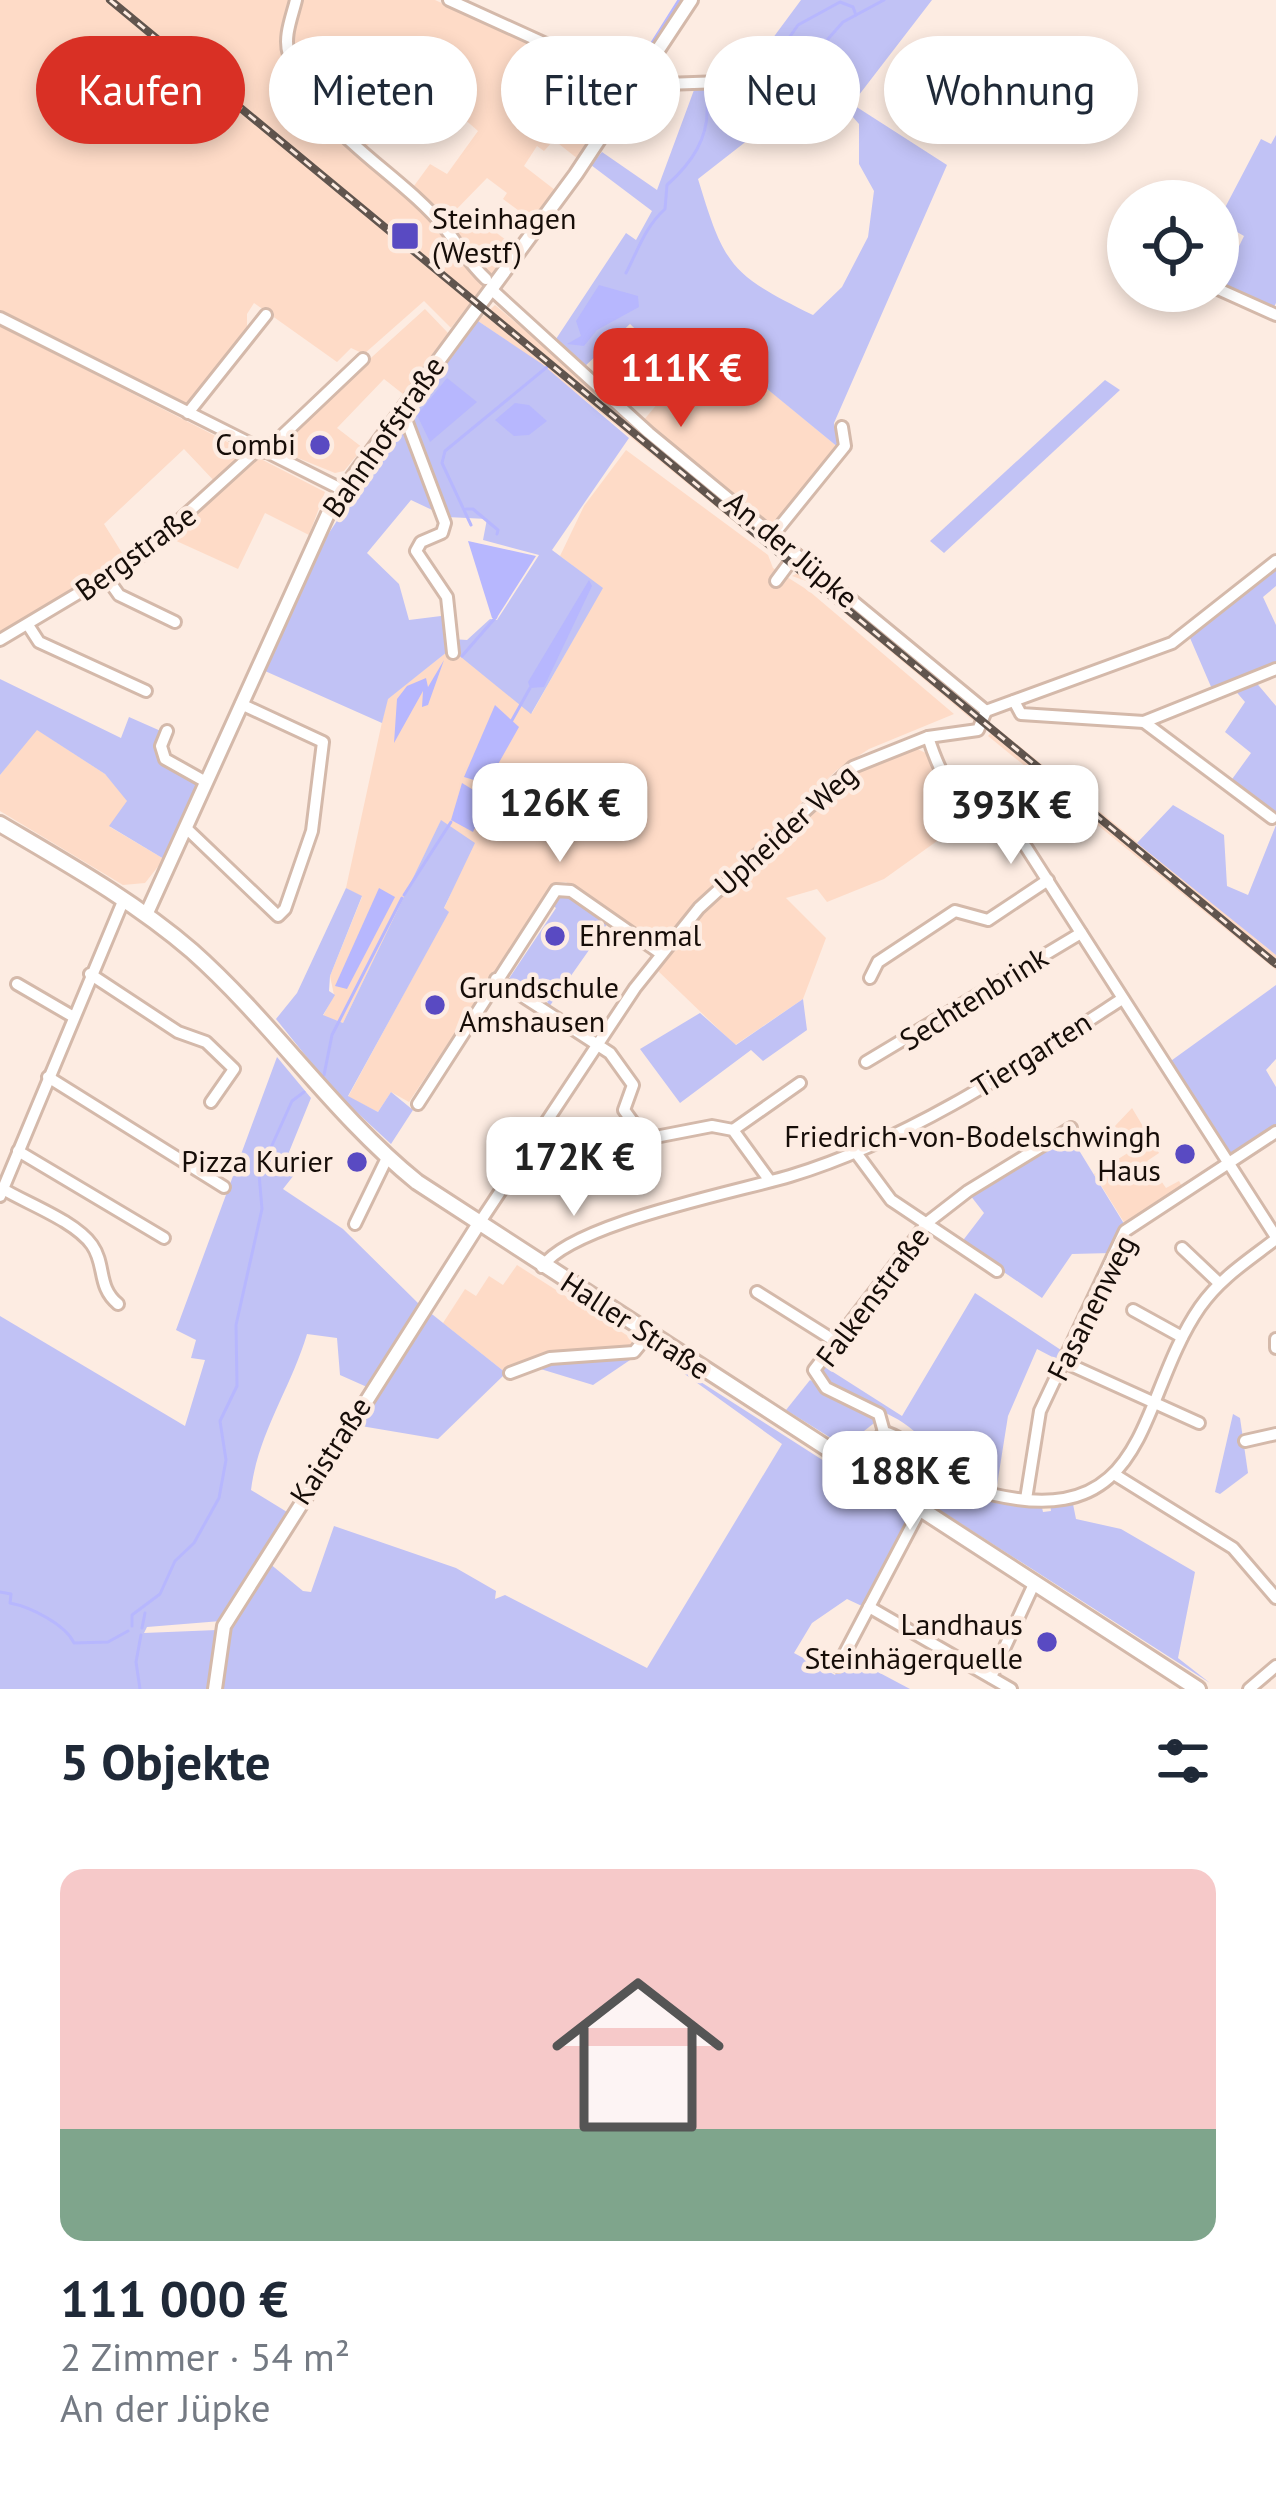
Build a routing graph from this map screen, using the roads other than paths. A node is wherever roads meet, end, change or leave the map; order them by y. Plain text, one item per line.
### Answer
1 (296, 0) edge
2 (449, 0) edge
3 (691, 0) edge
4 (529, 36) edge
5 (668, 36) edge
6 (592, 144) edge
7 (489, 284) junction
8 (1239, 298) edge
9 (266, 315) dead end
10 (1276, 315) edge
11 (0, 318) edge
12 (363, 359) dead end
13 (402, 409) junction
14 (188, 413) junction
15 (842, 427) dead end
16 (261, 450) junction
17 (343, 490) junction
18 (773, 535) junction
19 (796, 554) junction
20 (1276, 561) edge
21 (107, 578) junction
22 (776, 581) dead end
23 (175, 622) dead end
24 (28, 625) junction
25 (0, 640) edge
26 (453, 653) dead end
27 (1276, 669) edge
28 (146, 691) dead end
29 (1014, 701) junction
30 (241, 704) junction
31 (986, 711) junction
32 (1144, 722) junction
33 (167, 731) dead end
34 (928, 736) junction
35 (206, 782) junction
36 (1272, 818) dead end
37 (0, 824) edge
38 (186, 828) junction
39 (1048, 880) junction
40 (124, 899) junction
41 (146, 915) junction
42 (1081, 933) junction
43 (660, 953) junction
44 (91, 974) junction
45 (870, 978) dead end
46 (496, 979) junction
47 (17, 984) dead end
48 (1122, 999) junction
49 (72, 1016) junction
50 (598, 1045) junction
51 (866, 1062) dead end
52 (48, 1077) junction
53 (800, 1083) dead end
54 (212, 1102) dead end
55 (418, 1104) dead end
56 (1071, 1129) dead end
57 (733, 1130) junction
58 (1276, 1132) edge
59 (854, 1150) junction
60 (18, 1151) junction
61 (387, 1158) junction
62 (1228, 1165) junction
63 (770, 1181) junction
64 (224, 1187) dead end
65 (2, 1193) edge
66 (928, 1222) junction
67 (355, 1225) dead end
68 (478, 1226) junction
69 (164, 1238) dead end
70 (1276, 1238) edge
71 (1182, 1248) dead end
72 (542, 1267) junction
73 (997, 1271) dead end
74 (1219, 1283) junction
75 (757, 1292) dead end
76 (118, 1304) dead end
77 (1133, 1310) dead end
78 (648, 1335) junction
79 (1182, 1337) junction
80 (835, 1341) junction
81 (1064, 1362) junction
82 (510, 1373) dead end
83 (1154, 1404) junction
84 (1198, 1423) dead end
85 (884, 1432) junction
86 (1276, 1434) edge
87 (1245, 1442) dead end
88 (853, 1466) junction
89 (1117, 1476) junction
90 (1026, 1499) junction
91 (920, 1510) junction
92 (1034, 1584) junction
93 (1276, 1598) edge
94 (869, 1607) junction
95 (838, 1666) dead end
96 (1273, 1672) edge
97 (991, 1677) junction
98 (1190, 1687) edge
99 (214, 1689) edge
100 (1011, 1689) edge
101 (1249, 1689) edge

1 - 7 street, An der Jüpke
2 - 4 street
3 - 5 street, Bahnhofstraße
6 - 7 street, Bahnhofstraße
7 - 13 street, Bahnhofstraße
7 - 18 street, An der Jüpke
8 - 10 street
9 - 14 street
11 - 14 street
12 - 16 street, Bergstraße
13 - 17 street, Bahnhofstraße
13 - 26 street
14 - 16 street
15 - 18 street
16 - 17 street
16 - 21 street, Bergstraße
17 - 30 street, Bahnhofstraße
18 - 19 street, An der Jüpke
19 - 22 street
19 - 31 street, An der Jüpke
20 - 29 street, Upheider Weg
21 - 23 street
21 - 24 street, Bergstraße
24 - 25 street, Bergstraße
24 - 28 street
27 - 32 street
29 - 31 street, Upheider Weg
29 - 32 street
30 - 35 street, Bahnhofstraße
30 - 38 street
31 - 34 street, Upheider Weg
32 - 36 street
33 - 35 street
34 - 39 street
34 - 43 street, Upheider Weg
35 - 38 street, Bahnhofstraße
37 - 40 main road, Haller Straße
38 - 41 street, Bahnhofstraße
39 - 42 street
39 - 45 street
40 - 41 main road, Haller Straße
40 - 44 street
41 - 61 main road, Haller Straße
42 - 48 street
42 - 51 street, Sechtenbrink
43 - 46 street
43 - 50 street, Upheider Weg
44 - 49 street
44 - 54 street
46 - 50 street
46 - 55 street
47 - 49 street
48 - 59 street, Tiergarten
48 - 62 street
49 - 52 street
50 - 57 street
50 - 68 street, Upheider Weg
52 - 60 street
52 - 64 street
53 - 57 street
56 - 66 street, Falkenstraße
57 - 63 street
58 - 62 street, Fasanenweg
59 - 63 street, Tiergarten
59 - 66 street
60 - 65 street
60 - 69 street
61 - 67 street
61 - 68 main road, Haller Straße
62 - 70 street
62 - 81 street, Fasanenweg
63 - 72 street, Tiergarten
65 - 76 street
66 - 73 street
66 - 80 street, Falkenstraße
68 - 72 main road, Haller Straße
68 - 99 street, Kaistraße
70 - 74 street
71 - 74 street
72 - 78 main road, Haller Straße
74 - 79 street
75 - 80 street
77 - 79 street
78 - 82 street
78 - 88 main road, Haller Straße
79 - 83 street
80 - 85 street, Falkenstraße
81 - 83 street
81 - 90 street, Fasanenweg
83 - 84 street
83 - 89 street
85 - 88 street
85 - 90 street
86 - 87 street
88 - 91 main road, Haller Straße
89 - 90 street
89 - 93 street
91 - 92 main road, Haller Straße
91 - 94 street
92 - 97 street
92 - 98 main road, Haller Straße
94 - 95 street
94 - 97 street
96 - 101 street
97 - 100 street

